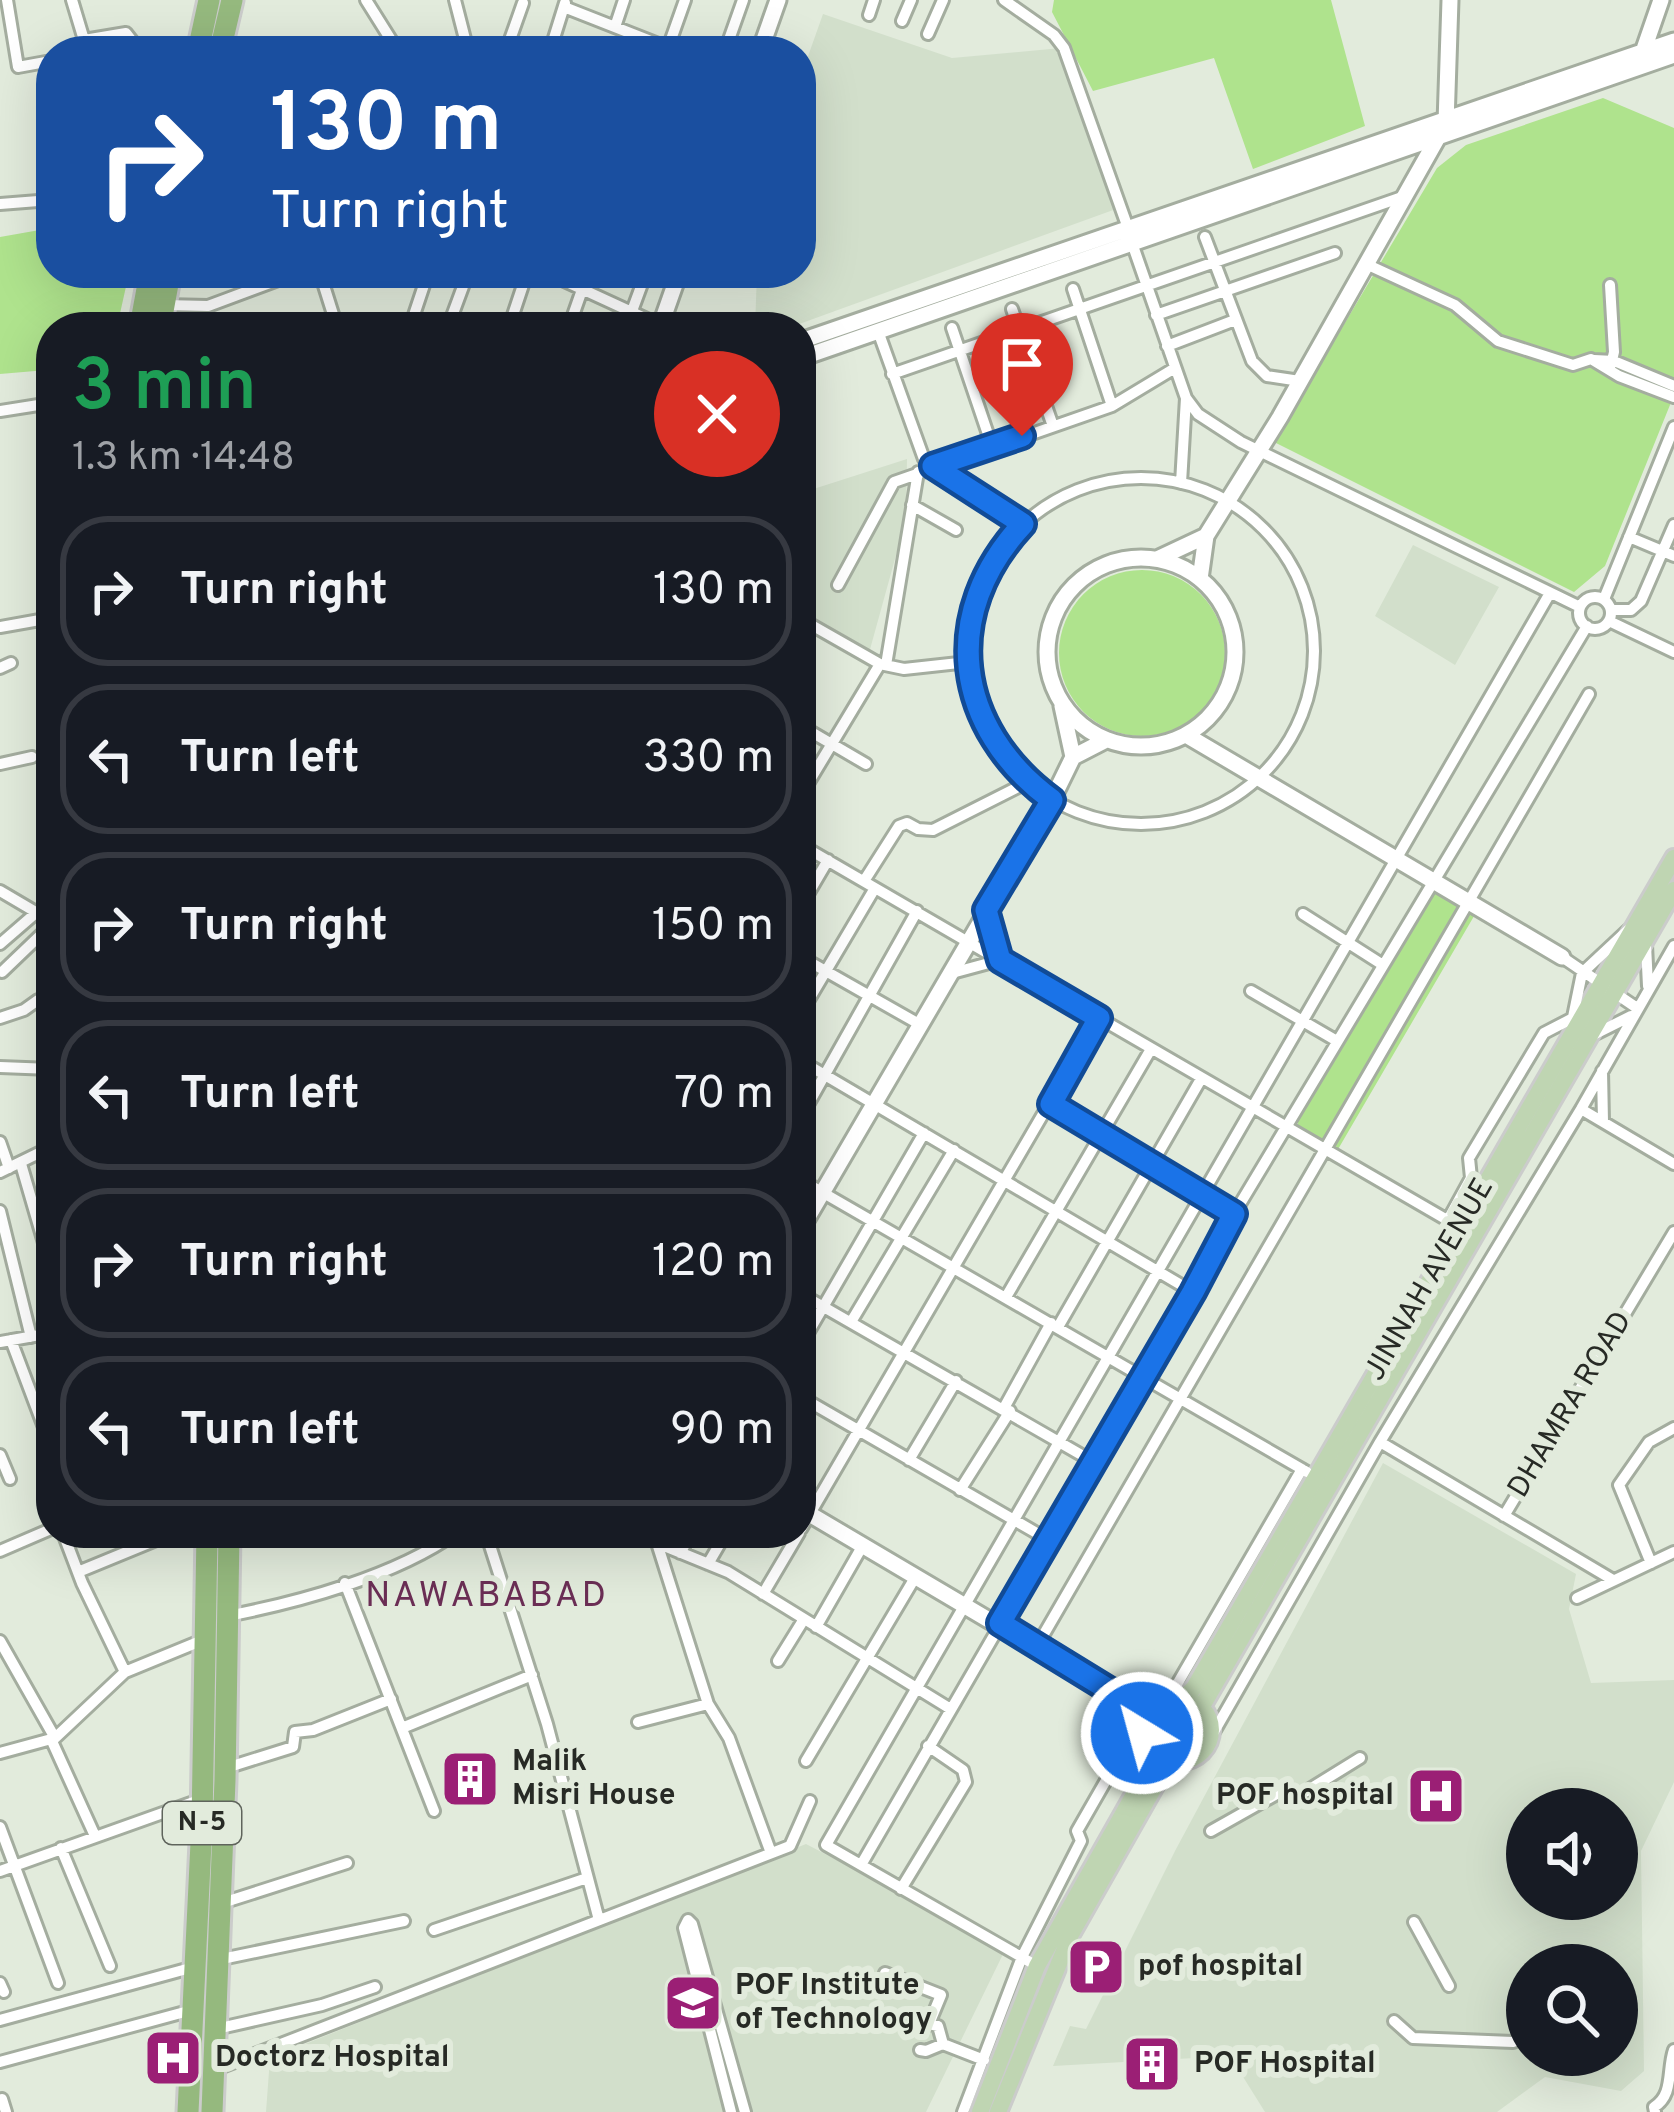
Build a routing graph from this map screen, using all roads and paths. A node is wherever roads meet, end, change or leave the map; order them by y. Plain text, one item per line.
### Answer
1 (8, 0) edge
2 (72, 0) edge
3 (209, 0) edge
4 (232, 0) edge
5 (366, 0) edge
6 (455, 0) edge
7 (624, 0) edge
8 (685, 0) edge
9 (743, 0) edge
10 (778, 0) edge
11 (874, 0) edge
12 (911, 0) edge
13 (943, 0) edge
14 (1004, 0) edge
15 (1450, 0) edge
16 (1661, 0) edge
17 (523, 3) edge
18 (565, 3) edge
19 (869, 15) dead end
20 (902, 21) dead end
21 (615, 27) junction
22 (928, 34) dead end
23 (83, 36) edge
24 (201, 36) edge
25 (224, 36) edge
26 (389, 36) edge
27 (464, 36) edge
28 (511, 36) edge
29 (555, 36) edge
30 (637, 36) edge
31 (676, 36) edge
32 (730, 36) edge
33 (765, 36) edge
34 (1674, 41) edge
35 (1643, 52) junction
36 (1674, 55) edge
37 (36, 63) edge
38 (1446, 123) junction
39 (1436, 140) junction
40 (1405, 195) junction
41 (36, 201) edge
42 (0, 204) edge
43 (1130, 235) junction
44 (1205, 237) dead end
45 (1335, 253) dead end
46 (1214, 264) junction
47 (1366, 264) junction
48 (1038, 268) junction
49 (1146, 285) junction
50 (1610, 285) dead end
51 (257, 288) edge
52 (585, 288) edge
53 (640, 288) edge
54 (1073, 290) dead end
55 (1223, 290) junction
56 (1080, 308) junction
57 (1012, 309) dead end
58 (632, 311) joint
59 (180, 312) edge
60 (1156, 315) junction
61 (1234, 320) junction
62 (952, 328) dead end
63 (878, 331) junction
64 (1019, 331) junction
65 (816, 336) edge
66 (1167, 346) junction
67 (960, 351) junction
68 (816, 353) edge
69 (1611, 365) junction
70 (1175, 368) junction
71 (892, 374) junction
72 (1300, 381) junction
73 (1674, 386) edge
74 (1674, 397) edge
75 (1186, 398) junction
76 (36, 406) edge
77 (1112, 406) junction
78 (0, 411) edge
79 (1052, 426) junction
80 (1674, 427) edge
81 (992, 446) junction
82 (1259, 451) junction
83 (933, 466) junction
84 (918, 472) junction
85 (1181, 483) junction
86 (1228, 502) junction
87 (912, 506) junction
88 (1023, 524) junction
89 (1674, 525) edge
90 (956, 530) dead end
91 (1206, 536) junction
92 (1630, 537) junction
93 (1668, 553) edge
94 (1157, 559) junction
95 (1200, 578) junction
96 (838, 585) dead end
97 (1550, 593) junction
98 (1580, 607) junction
99 (1608, 610) junction
100 (36, 621) edge
101 (1587, 626) junction
102 (0, 627) edge
103 (816, 627) edge
104 (1674, 652) edge
105 (968, 662) junction
106 (883, 664) junction
107 (1589, 694) dead end
108 (1061, 703) junction
109 (816, 735) edge
110 (1186, 735) junction
111 (1106, 740) junction
112 (830, 743) junction
113 (32, 757) dead end
114 (1072, 757) junction
115 (0, 764) edge
116 (866, 764) dead end
117 (816, 768) edge
118 (1259, 778) junction
119 (1028, 782) junction
120 (1052, 800) junction
121 (816, 853) edge
122 (1396, 857) junction
123 (1674, 858) edge
124 (828, 860) junction
125 (1432, 879) junction
126 (816, 880) edge
127 (870, 884) junction
128 (1674, 890) edge
129 (0, 891) edge
130 (1468, 901) junction
131 (986, 910) junction
132 (916, 911) junction
133 (36, 912) edge
134 (36, 914) edge
135 (1303, 914) dead end
136 (1641, 921) junction
137 (36, 938) edge
138 (968, 941) junction
139 (1347, 942) junction
140 (1646, 942) junction
141 (0, 944) edge
142 (1674, 946) edge
143 (1562, 957) joint
144 (1669, 959) edge
145 (1000, 960) junction
146 (1382, 964) junction
147 (816, 965) edge
148 (1585, 969) junction
149 (826, 971) junction
150 (2, 972) edge
151 (949, 974) junction
152 (1612, 984) junction
153 (816, 988) edge
154 (1251, 991) dead end
155 (869, 996) junction
156 (36, 1001) edge
157 (1641, 1001) junction
158 (0, 1018) edge
159 (1099, 1018) junction
160 (1301, 1020) junction
161 (919, 1024) junction
162 (1578, 1031) junction
163 (1337, 1042) junction
164 (1151, 1048) junction
165 (0, 1066) edge
166 (36, 1068) edge
167 (1602, 1068) junction
168 (816, 1070) edge
169 (825, 1075) junction
170 (1202, 1078) junction
171 (816, 1091) edge
172 (874, 1104) junction
173 (1051, 1104) junction
174 (1250, 1107) junction
175 (1581, 1109) junction
176 (1603, 1122) junction
177 (1287, 1129) junction
178 (924, 1133) junction
179 (1102, 1135) junction
180 (0, 1142) edge
181 (954, 1150) junction
182 (1325, 1150) junction
183 (1150, 1164) junction
184 (1674, 1164) edge
185 (10, 1168) edge
186 (1006, 1181) junction
187 (816, 1189) edge
188 (822, 1192) junction
189 (1202, 1195) junction
190 (816, 1202) edge
191 (1056, 1210) junction
192 (0, 1211) edge
193 (1234, 1214) junction
194 (871, 1220) junction
195 (1454, 1224) junction
196 (36, 1231) edge
197 (1674, 1232) edge
198 (900, 1236) junction
199 (1108, 1240) junction
200 (955, 1268) junction
201 (1160, 1271) junction
202 (1193, 1292) junction
203 (1006, 1297) junction
204 (816, 1303) edge
205 (822, 1306) junction
206 (816, 1317) edge
207 (851, 1322) junction
208 (1054, 1325) junction
209 (36, 1336) edge
210 (31, 1337) junction
211 (6, 1341) edge
212 (906, 1353) junction
213 (1108, 1356) junction
214 (1143, 1377) junction
215 (956, 1381) junction
216 (1180, 1399) junction
217 (816, 1406) edge
218 (1007, 1410) junction
219 (36, 1411) edge
220 (1674, 1428) edge
221 (859, 1431) junction
222 (1058, 1438) junction
223 (1380, 1442) junction
224 (0, 1455) edge
225 (909, 1460) junction
226 (1092, 1461) junction
227 (1309, 1473) junction
228 (10, 1479) dead end
229 (960, 1490) junction
230 (816, 1501) edge
231 (1504, 1516) junction
232 (1012, 1520) junction
233 (816, 1527) edge
234 (36, 1535) edge
235 (1047, 1539) junction
236 (863, 1545) junction
237 (69, 1548) edge
238 (136, 1548) edge
239 (206, 1548) edge
240 (229, 1548) edge
241 (421, 1548) edge
242 (491, 1548) edge
243 (659, 1548) edge
244 (672, 1548) edge
245 (683, 1548) edge
246 (717, 1548) edge
247 (789, 1548) edge
248 (0, 1551) edge
249 (1674, 1552) edge
250 (680, 1553) junction
251 (1577, 1559) junction
252 (1651, 1563) junction
253 (708, 1564) junction
254 (78, 1572) junction
255 (916, 1576) junction
256 (1613, 1580) junction
257 (345, 1583) junction
258 (763, 1594) junction
259 (964, 1603) junction
260 (227, 1616) junction
261 (810, 1623) junction
262 (1000, 1623) junction
263 (0, 1640) edge
264 (203, 1640) junction
265 (1037, 1646) junction
266 (866, 1658) junction
267 (778, 1661) dead end
268 (125, 1672) junction
269 (532, 1675) junction
270 (918, 1688) junction
271 (1183, 1699) junction
272 (391, 1700) junction
273 (708, 1704) junction
274 (1146, 1707) junction
275 (949, 1708) junction
276 (1201, 1708) junction
277 (638, 1722) dead end
278 (402, 1728) junction
279 (53, 1738) junction
280 (1207, 1744) junction
281 (928, 1746) junction
282 (1160, 1749) junction
283 (0, 1753) edge
284 (1360, 1759) dead end
285 (806, 1761) dead end
286 (225, 1768) junction
287 (202, 1799) junction
288 (810, 1801) dead end
289 (434, 1811) dead end
290 (0, 1827) edge
291 (1211, 1831) dead end
292 (94, 1836) junction
293 (61, 1849) junction
294 (771, 1853) junction
295 (347, 1863) dead end
296 (860, 1865) junction
297 (15, 1866) junction
298 (0, 1871) edge
299 (587, 1878) junction
300 (902, 1889) junction
301 (219, 1904) junction
302 (599, 1920) junction
303 (404, 1921) dead end
304 (1414, 1922) dead end
305 (434, 1930) dead end
306 (207, 1963) junction
307 (1029, 1963) junction
308 (110, 1966) dead end
309 (885, 1972) dead end
310 (58, 1982) dead end
311 (1448, 1986) dead end
312 (375, 1987) dead end
313 (195, 2009) junction
314 (0, 2020) edge
315 (1394, 2021) dead end
316 (215, 2029) junction
317 (1506, 2042) edge
318 (943, 2044) junction
319 (920, 2050) dead end
320 (1674, 2050) edge
321 (0, 2062) edge
322 (990, 2062) junction
323 (214, 2070) junction
324 (2, 2099) edge
325 (6, 2112) edge
326 (188, 2112) edge
327 (212, 2112) edge
328 (730, 2112) edge
329 (745, 2112) edge
330 (963, 2112) edge
331 (980, 2112) edge
332 (998, 2112) edge
333 (1655, 2112) edge

1 - 37 street
2 - 23 street
3 - 24 highway
4 - 25 highway
5 - 26 street
6 - 27 street
7 - 21 street
8 - 31 street
9 - 32 street
10 - 33 street
11 - 19 street
12 - 20 street
13 - 22 street
14 - 43 street
15 - 38 street
16 - 35 street
17 - 28 street
18 - 21 street
18 - 29 street
21 - 30 street
34 - 35 street
35 - 38 street
36 - 39 street
38 - 39 street
38 - 43 street
39 - 40 street
39 - 43 street
40 - 46 street
40 - 47 street
41 - 42 street
43 - 48 street
43 - 49 street
44 - 46 street
45 - 55 street
46 - 49 street
46 - 55 street
47 - 69 street
47 - 72 street
48 - 63 street
48 - 65 street
49 - 56 street
49 - 60 street
50 - 69 street
51 - 59 street
52 - 58 street
53 - 58 street
54 - 56 street
55 - 60 street
55 - 61 street
56 - 64 street
56 - 77 street
57 - 64 street
60 - 66 street
61 - 66 street
61 - 72 street
62 - 67 street
63 - 68 street
63 - 71 street
64 - 67 street
64 - 79 street
66 - 70 street
67 - 71 street
67 - 81 street
69 - 73 street
69 - 74 street
70 - 75 street
70 - 77 street
71 - 83 street
72 - 82 street
75 - 82 street
75 - 85 street
76 - 78 street
77 - 79 street
79 - 81 street
80 - 92 street
81 - 83 street
82 - 86 street
82 - 97 street
83 - 84 street
83 - 88 street
84 - 87 street
84 - 96 street
85 - 86 street
85 - 88 street
86 - 91 street
86 - 118 street
87 - 90 street
87 - 106 street
88 - 105 street
89 - 93 street
91 - 94 street
91 - 95 street
92 - 93 street
92 - 99 street
93 - 99 street
94 - 95 street
94 - 108 street
95 - 110 street
97 - 98 street
97 - 122 street
98 - 99 street
98 - 101 street
99 - 101 street
99 - 104 street
100 - 102 street
101 - 125 street
103 - 106 street
105 - 106 street
105 - 119 street
106 - 112 street
107 - 130 street
108 - 111 street
108 - 114 street
109 - 112 street
110 - 111 street
110 - 118 street
111 - 114 street
112 - 116 street
112 - 117 street
113 - 115 street
114 - 120 street
118 - 120 street
118 - 122 street
119 - 120 street
119 - 127 street
120 - 131 street
121 - 124 street
122 - 125 street
122 - 139 street
123 - 136 main road, JINNAH AVENUE
124 - 126 street
124 - 127 street
125 - 130 street
125 - 146 street
127 - 132 street
127 - 149 street
128 - 140 main road, JINNAH AVENUE
129 - 133 street
130 - 143 street
130 - 182 street
131 - 138 street
131 - 145 street
132 - 138 street
132 - 155 street
134 - 141 street
135 - 139 street
136 - 148 street
136 - 152 main road, JINNAH AVENUE
137 - 150 street
138 - 145 street
138 - 151 street
139 - 146 street
139 - 160 street
140 - 152 main road, JINNAH AVENUE
140 - 157 street
142 - 144 street
143 - 148 street
144 - 157 street
145 - 151 street
145 - 159 street
146 - 163 street
147 - 149 street
148 - 152 street
148 - 162 street
149 - 153 street
149 - 155 street
151 - 161 street
152 - 157 street
152 - 162 main road, JINNAH AVENUE
154 - 160 street
155 - 161 street
155 - 169 street
156 - 158 street
157 - 162 street
157 - 167 street
159 - 164 street
159 - 173 street
160 - 163 street
160 - 174 street
161 - 172 street
162 - 195 main road, JINNAH AVENUE
162 - 195 street
162 - 276 main road, JINNAH AVENUE
163 - 177 street
164 - 170 street
164 - 179 street
165 - 166 street
167 - 175 street
167 - 176 street
168 - 169 street
169 - 171 street
169 - 172 street
170 - 174 street
170 - 183 street
172 - 178 street
172 - 188 street
173 - 179 street
173 - 186 street
174 - 177 street
174 - 189 street
175 - 176 street
175 - 223 street
176 - 184 street
177 - 182 street
177 - 193 street
178 - 181 street
178 - 194 street
179 - 183 street
179 - 191 street
180 - 185 street
181 - 186 street
181 - 198 street
182 - 195 street
182 - 216 street
183 - 189 street
183 - 199 street
185 - 196 street
186 - 191 street
186 - 200 street
187 - 188 street
188 - 190 street
188 - 194 street
189 - 193 street
189 - 201 street
191 - 199 street
191 - 203 street
192 - 210 street
193 - 202 street
194 - 198 street
194 - 205 street
195 - 227 main road, JINNAH AVENUE
197 - 231 street, DHAMRA ROAD
198 - 200 street
198 - 207 street
199 - 201 street
199 - 208 street
200 - 203 street
200 - 212 street
201 - 202 street
201 - 213 street
202 - 214 street
203 - 208 street
204 - 205 street
205 - 206 street
205 - 207 street
207 - 212 street
208 - 213 street
208 - 218 street
209 - 210 street
210 - 211 street
211 - 219 street
212 - 215 street
212 - 221 street
213 - 214 street
213 - 222 street
214 - 216 street
214 - 226 street
215 - 218 street
215 - 225 street
216 - 227 street
216 - 265 street
217 - 221 street
218 - 222 street
218 - 229 street
220 - 252 street
221 - 225 street
221 - 230 street
222 - 226 street
222 - 232 street
223 - 231 street
223 - 280 street
224 - 228 street
225 - 229 street
226 - 235 street
227 - 271 main road, JINNAH AVENUE
227 - 274 street
229 - 232 street
231 - 251 street
232 - 235 street
232 - 259 street
233 - 236 street
234 - 248 street
235 - 262 street
236 - 255 street
236 - 261 street
237 - 254 street
238 - 254 street
239 - 264 highway, N-5
240 - 260 highway, N-5
241 - 257 street
242 - 269 street
243 - 273 street
244 - 250 street
245 - 250 street
246 - 253 street
247 - 258 street
249 - 252 street
250 - 253 street
251 - 256 street
251 - 256 street
252 - 256 street
253 - 258 street
254 - 268 street
255 - 259 street
255 - 266 street
257 - 260 street
257 - 272 street
258 - 261 street
259 - 262 street
259 - 270 street
260 - 286 highway, N-5
261 - 266 street
261 - 267 street
262 - 265 street
262 - 275 street
263 - 279 street
264 - 268 street
264 - 287 highway, N-5
265 - 274 street
266 - 270 street
266 - 285 street
268 - 279 street
269 - 278 street
269 - 299 street
270 - 275 street
270 - 296 street
271 - 274 main road
271 - 276 main road
272 - 278 street
272 - 286 street
273 - 277 street
273 - 294 street
274 - 282 street
274 - 282 main road
274 - 307 street
275 - 281 street
276 - 280 main road
278 - 289 street
279 - 283 street
279 - 292 street
280 - 282 main road
281 - 296 street
281 - 300 street
282 - 307 main road
282 - 332 main road
284 - 291 street
286 - 301 highway, N-5
287 - 292 street
287 - 306 highway, N-5
288 - 294 street
290 - 297 street
292 - 293 street
293 - 297 street
293 - 308 street
294 - 302 street
295 - 301 street
296 - 300 street
297 - 298 street
297 - 310 street
299 - 302 street
299 - 305 street
300 - 307 street
301 - 306 highway, N-5
302 - 323 street
303 - 306 street
304 - 311 street
306 - 313 highway, N-5
306 - 314 street
306 - 316 highway, N-5
307 - 322 main road
309 - 318 street
312 - 316 street
313 - 321 street
313 - 326 highway, N-5
315 - 317 street
316 - 323 highway, N-5
318 - 319 street
318 - 322 street
320 - 333 street
322 - 330 street
322 - 331 main road
323 - 327 highway, N-5
324 - 325 street
328 - 329 street

